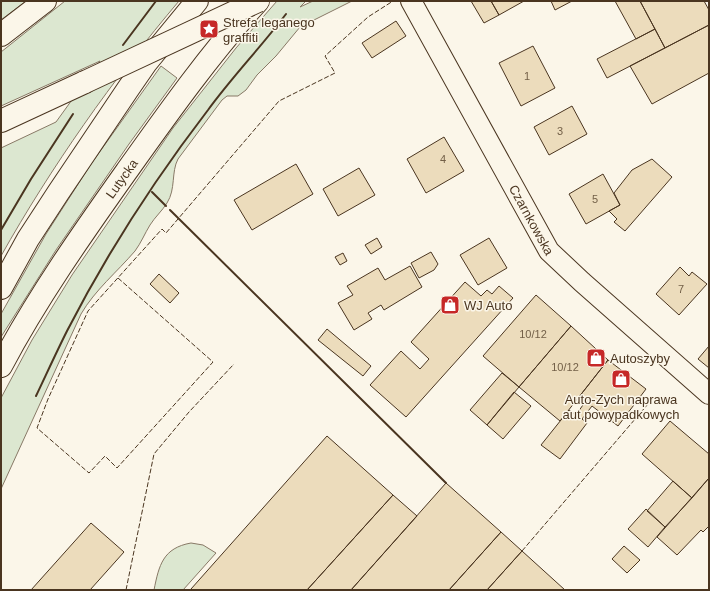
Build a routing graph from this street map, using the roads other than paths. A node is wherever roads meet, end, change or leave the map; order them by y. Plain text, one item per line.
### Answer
1 (45, 1) edge
2 (197, 1) edge
3 (258, 1) edge
4 (412, 1) edge
5 (1, 35) edge
6 (1, 121) edge
7 (1, 288) edge
8 (1, 366) edge
9 (709, 394) edge

1 - 5 main road
2 - 7 main road
3 - 6 main road, bridge
3 - 8 main road, Lutycka
4 - 9 street, Czarnkowska

